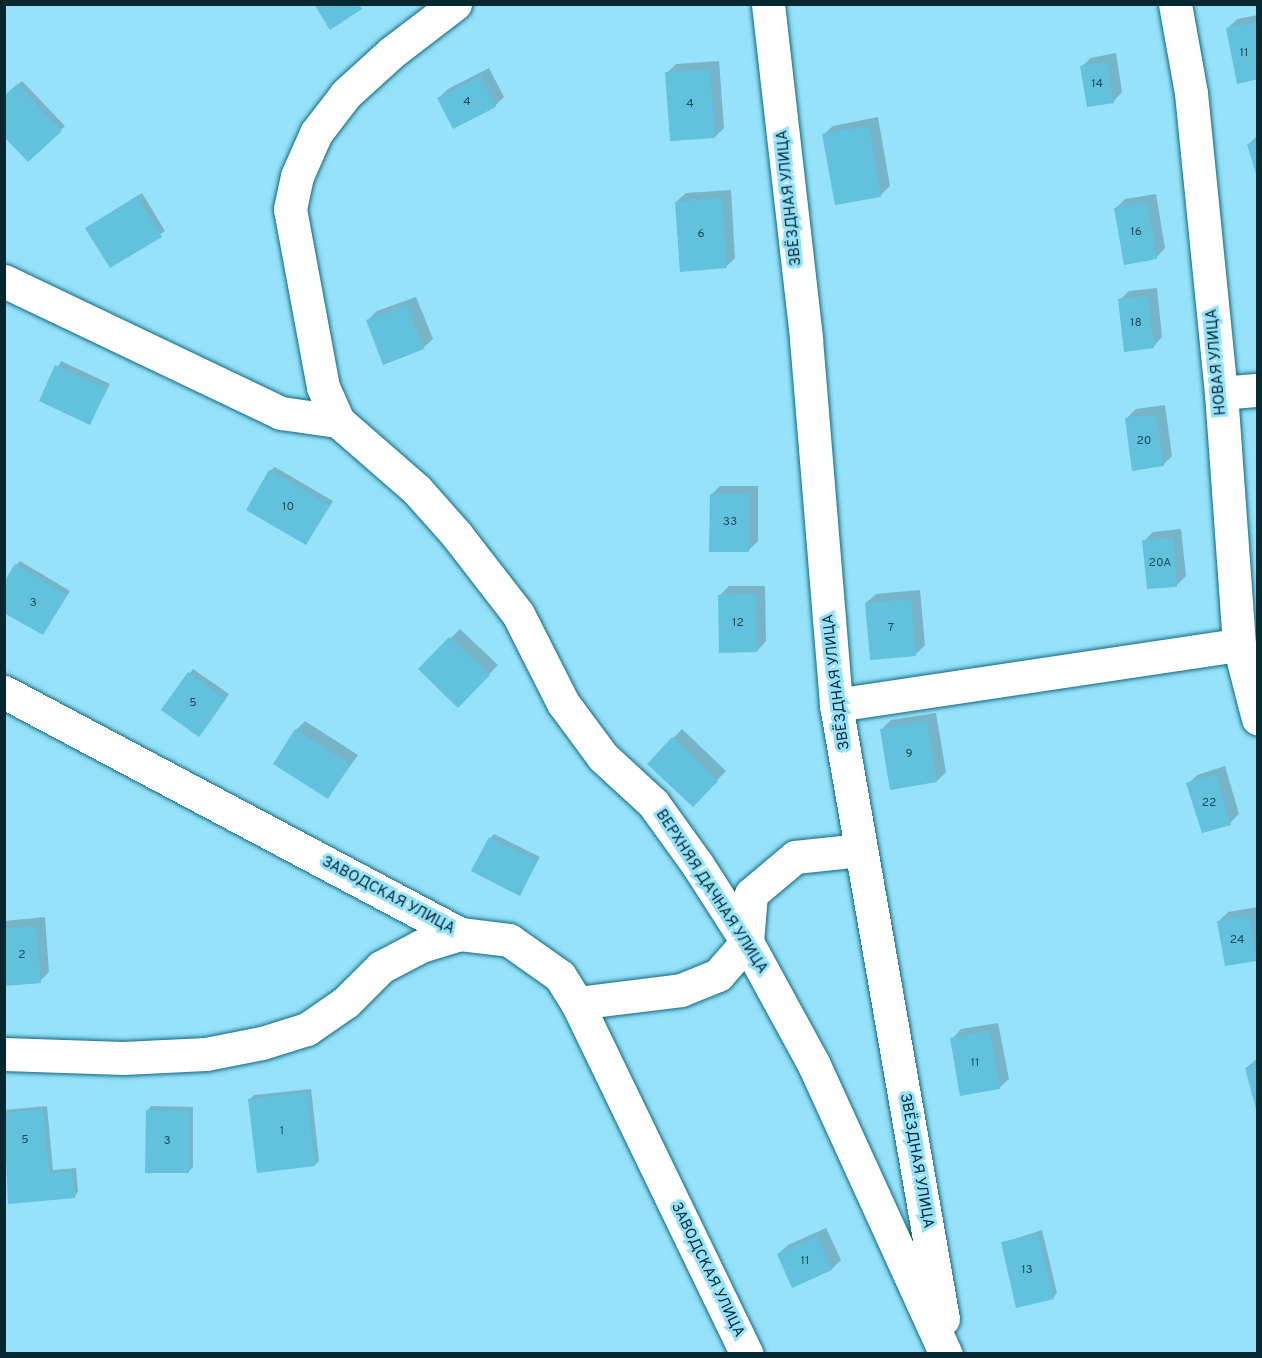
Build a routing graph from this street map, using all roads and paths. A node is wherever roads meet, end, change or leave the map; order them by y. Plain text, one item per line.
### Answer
1 (455, 4) edge
2 (768, 4) edge
3 (1175, 4) edge
4 (4, 280) edge
5 (1257, 390) edge
6 (1221, 393) junction
7 (338, 421) junction
8 (1239, 645) junction
9 (4, 692) edge
10 (836, 705) junction
11 (1257, 719) edge
12 (861, 850) junction
13 (460, 934) junction
14 (747, 942) junction
15 (577, 1003) junction
16 (4, 1054) edge
17 (747, 1353) edge
18 (948, 1353) edge

1 - 7 street, ВЕРХНЯЯ ДАЧНАЯ УЛИЦА
2 - 10 street, ЗВЁЗДНАЯ УЛИЦА
3 - 6 street, НОВАЯ УЛИЦА
4 - 7 street
5 - 6 street
6 - 8 street, НОВАЯ УЛИЦА
7 - 14 street, ВЕРХНЯЯ ДАЧНАЯ УЛИЦА
8 - 10 street
8 - 11 street, НОВАЯ УЛИЦА
9 - 13 street, ЗАВОДСКАЯ УЛИЦА
10 - 12 street, ЗВЁЗДНАЯ УЛИЦА
12 - 14 street
12 - 18 street, ЗВЁЗДНАЯ УЛИЦА
13 - 15 street, ЗАВОДСКАЯ УЛИЦА
13 - 16 street
14 - 15 street
14 - 18 street, ВЕРХНЯЯ ДАЧНАЯ УЛИЦА
15 - 17 street, ЗАВОДСКАЯ УЛИЦА

